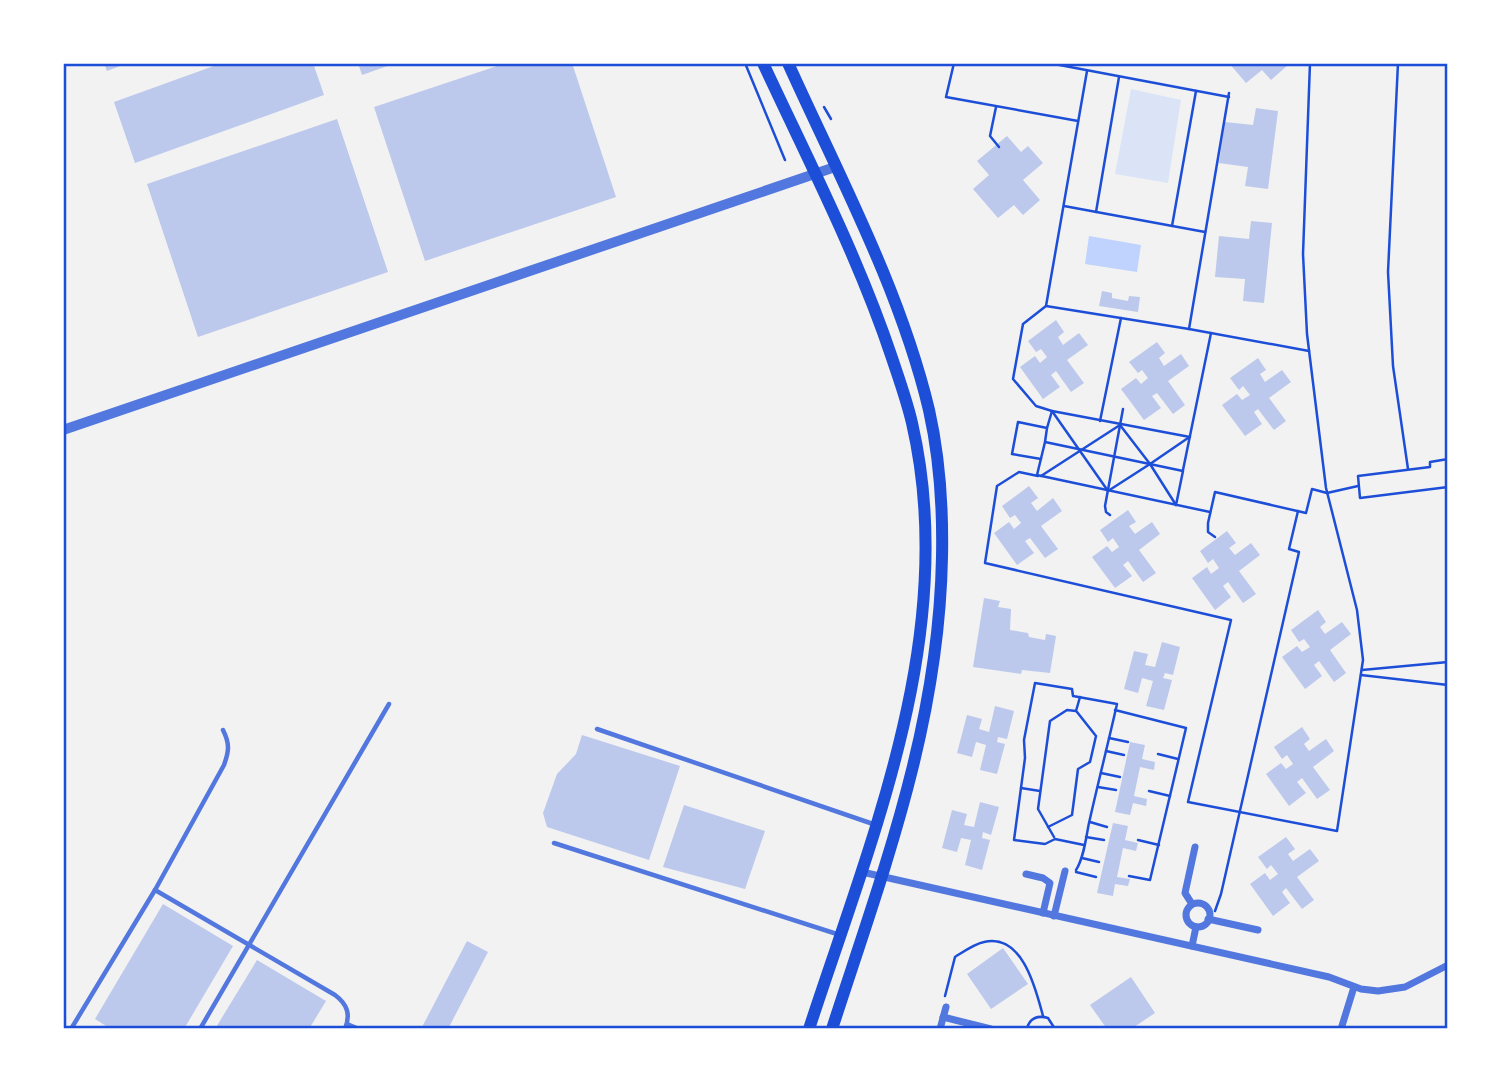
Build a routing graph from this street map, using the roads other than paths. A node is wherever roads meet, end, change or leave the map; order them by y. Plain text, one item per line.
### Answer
1 (763, 63) edge
2 (788, 63) edge
3 (835, 167) junction
4 (814, 174) junction
5 (63, 430) edge
6 (389, 704) dead end
7 (597, 729) dead end
8 (223, 730) dead end
9 (877, 825) junction
10 (554, 843) dead end
11 (1195, 847) dead end
12 (1065, 871) dead end
13 (862, 872) junction
14 (1026, 874) dead end
15 (883, 877) junction
16 (155, 890) junction
17 (1192, 904) junction
18 (1043, 913) junction
19 (1055, 916) junction
20 (1209, 917) junction
21 (1196, 927) junction
22 (1258, 930) dead end
23 (841, 935) junction
24 (249, 944) junction
25 (1192, 946) junction
26 (1448, 965) edge
27 (1354, 987) junction
28 (946, 1007) road end
29 (943, 1017) junction
30 (346, 1026) edge
31 (71, 1029) edge
32 (200, 1029) edge
33 (359, 1029) edge
34 (809, 1029) edge
35 (832, 1029) edge
36 (940, 1029) edge
37 (992, 1029) edge
38 (1341, 1029) edge

1 - 4 main road
2 - 3 main road
3 - 4 street
3 - 15 main road
4 - 5 street
4 - 9 main road
6 - 24 lane
7 - 9 lane
8 - 16 lane
9 - 13 main road
10 - 23 lane
11 - 17 street
12 - 19 street
13 - 15 street
13 - 23 main road
14 - 18 street
15 - 18 street
15 - 35 main road
16 - 24 lane
16 - 31 lane
17 - 20 street
17 - 21 street
18 - 19 street
19 - 25 street
20 - 21 street
20 - 22 street
21 - 25 street
23 - 34 main road
24 - 30 lane
24 - 32 lane
25 - 27 street
26 - 27 street
27 - 38 street
28 - 29 street
29 - 36 street
29 - 37 street
30 - 33 lane

